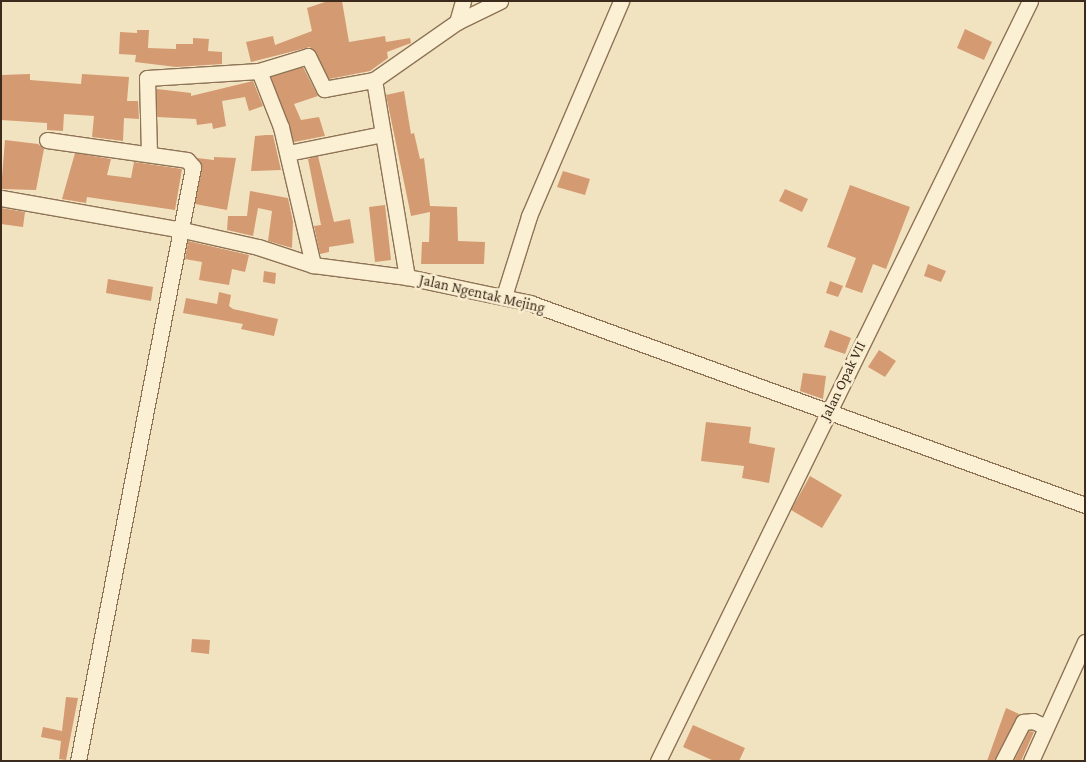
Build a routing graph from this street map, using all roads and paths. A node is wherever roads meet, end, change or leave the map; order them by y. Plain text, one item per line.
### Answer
1 (464, 1) edge
2 (500, 1) edge
3 (621, 1) edge
4 (1030, 1) edge
5 (457, 22) junction
6 (258, 71) junction
7 (374, 80) junction
8 (382, 134) junction
9 (47, 140) dead end
10 (288, 153) junction
11 (149, 154) junction
12 (1, 198) edge
13 (183, 230) junction
14 (313, 265) junction
15 (407, 277) junction
16 (504, 296) junction
17 (828, 413) junction
18 (1085, 504) edge
19 (1085, 642) edge
20 (1046, 728) junction
21 (78, 761) edge
22 (658, 761) edge
23 (1003, 761) edge
24 (1031, 761) edge

1 - 5 street
2 - 5 street
3 - 16 street
4 - 17 street, Jalan Opak VII
5 - 7 street
6 - 7 street
6 - 10 street
6 - 11 street
7 - 8 street
8 - 10 street
8 - 15 street
9 - 11 street
10 - 14 street
11 - 13 street
12 - 13 street, Jalan Ngentak Mejing
13 - 14 street, Jalan Ngentak Mejing
13 - 21 street
14 - 15 street, Jalan Ngentak Mejing
15 - 16 street, Jalan Ngentak Mejing
16 - 17 street, Jalan Ngentak Mejing
17 - 18 street, Jalan Ngentak Mejing
17 - 22 street, Jalan Opak VII
19 - 20 street
20 - 23 street
20 - 24 street

